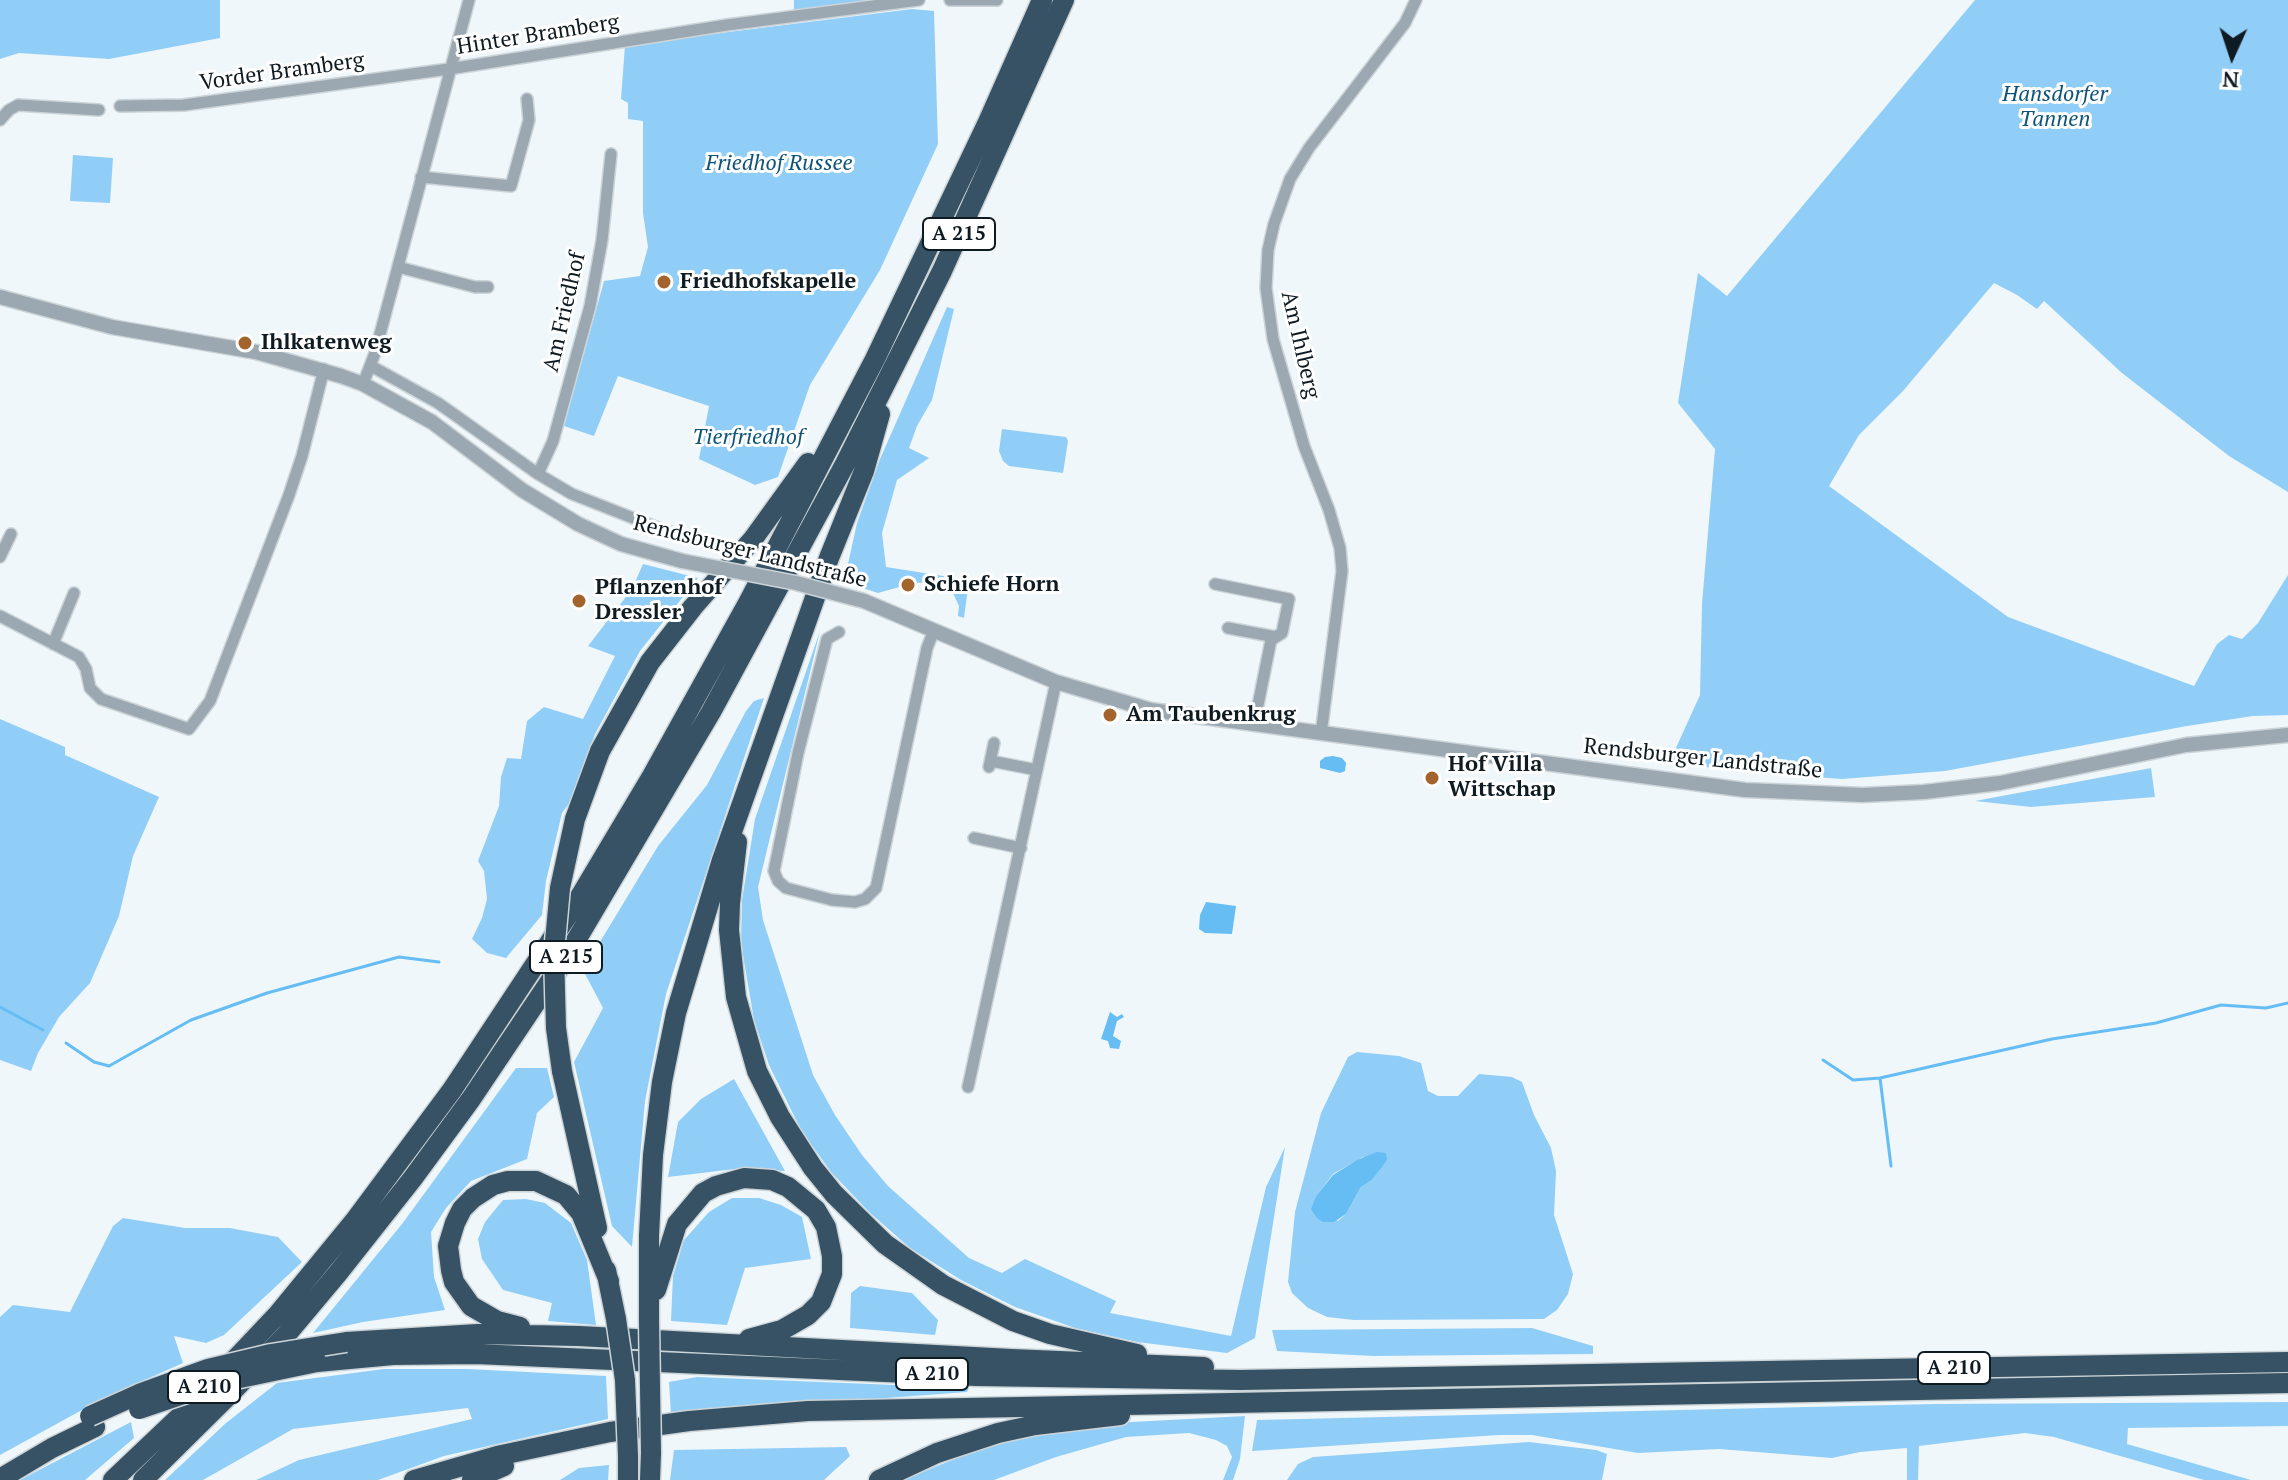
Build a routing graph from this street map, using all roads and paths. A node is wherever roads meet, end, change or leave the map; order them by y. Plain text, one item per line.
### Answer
1 (469, 0) edge
2 (919, 0) edge
3 (950, 0) edge
4 (997, 0) edge
5 (1042, 0) edge
6 (1064, 0) edge
7 (1416, 0) edge
8 (449, 69) junction
9 (527, 99) dead end
10 (120, 106) dead end
11 (99, 110) dead end
12 (0, 120) edge
13 (611, 154) dead end
14 (421, 177) junction
15 (398, 267) junction
16 (488, 287) dead end
17 (0, 297) edge
18 (884, 363) junction
19 (371, 366) junction
20 (324, 369) junction
21 (363, 384) junction
22 (538, 474) junction
23 (11, 534) dead end
24 (688, 536) dead end
25 (0, 557) edge
26 (1215, 584) dead end
27 (74, 593) dead end
28 (0, 616) edge
29 (1228, 628) dead end
30 (934, 630) junction
31 (839, 632) dead end
32 (1276, 637) junction
33 (53, 644) junction
34 (1056, 682) junction
35 (1254, 725) junction
36 (1316, 734) junction
37 (2288, 735) edge
38 (994, 743) dead end
39 (1037, 770) junction
40 (744, 800) junction
41 (974, 839) dead end
42 (1021, 848) junction
43 (968, 1087) dead end
44 (609, 1281) junction
45 (649, 1321) junction
46 (579, 1336) junction
47 (720, 1343) junction
48 (2288, 1362) edge
49 (1224, 1367) junction
50 (1388, 1377) junction
51 (2288, 1383) edge
52 (1267, 1401) junction
53 (92, 1422) junction
54 (610, 1432) junction
55 (0, 1466) edge
56 (0, 1479) edge
57 (113, 1480) edge
58 (143, 1480) edge
59 (414, 1480) edge
60 (472, 1480) edge
61 (628, 1480) edge
62 (650, 1480) edge
63 (879, 1480) edge

1 - 8 street
2 - 8 street, Hinter Bramberg
3 - 4 street
5 - 18 highway, A 215
6 - 18 highway, A 215
7 - 36 street, Am Ihlberg
8 - 10 street, Vorder Bramberg
8 - 14 street
9 - 14 street
11 - 12 street
13 - 22 street, Am Friedhof
14 - 15 street
15 - 16 street
15 - 19 street
17 - 20 street, Rendsburger Landstraße
18 - 40 highway
18 - 44 highway, bridge
18 - 57 highway, A 215
18 - 58 highway, A 215
19 - 21 street
19 - 22 street, Rendsburger Landstraße
20 - 21 street, Rendsburger Landstraße
20 - 33 street
21 - 30 street, Rendsburger Landstraße, bridge
22 - 24 street, Rendsburger Landstraße
23 - 25 street
26 - 32 street
27 - 33 street
28 - 33 street
29 - 32 street
30 - 31 street
30 - 34 street, Rendsburger Landstraße
32 - 35 street
34 - 35 street, Rendsburger Landstraße
34 - 39 street
35 - 36 street, Rendsburger Landstraße
36 - 37 street, Rendsburger Landstraße
38 - 39 street
39 - 42 street
40 - 45 highway
40 - 49 highway
41 - 42 street
42 - 43 street
44 - 46 highway
44 - 61 highway, bridge
45 - 47 highway
45 - 62 highway, bridge
46 - 47 highway
46 - 53 highway, bridge
47 - 49 highway
48 - 50 highway, A 210
49 - 50 highway
50 - 53 highway, A 210, bridge
51 - 52 highway, A 210
52 - 54 highway, A 210
52 - 63 highway
53 - 55 highway
53 - 56 highway, A 210
54 - 59 highway, A 210
54 - 60 highway

